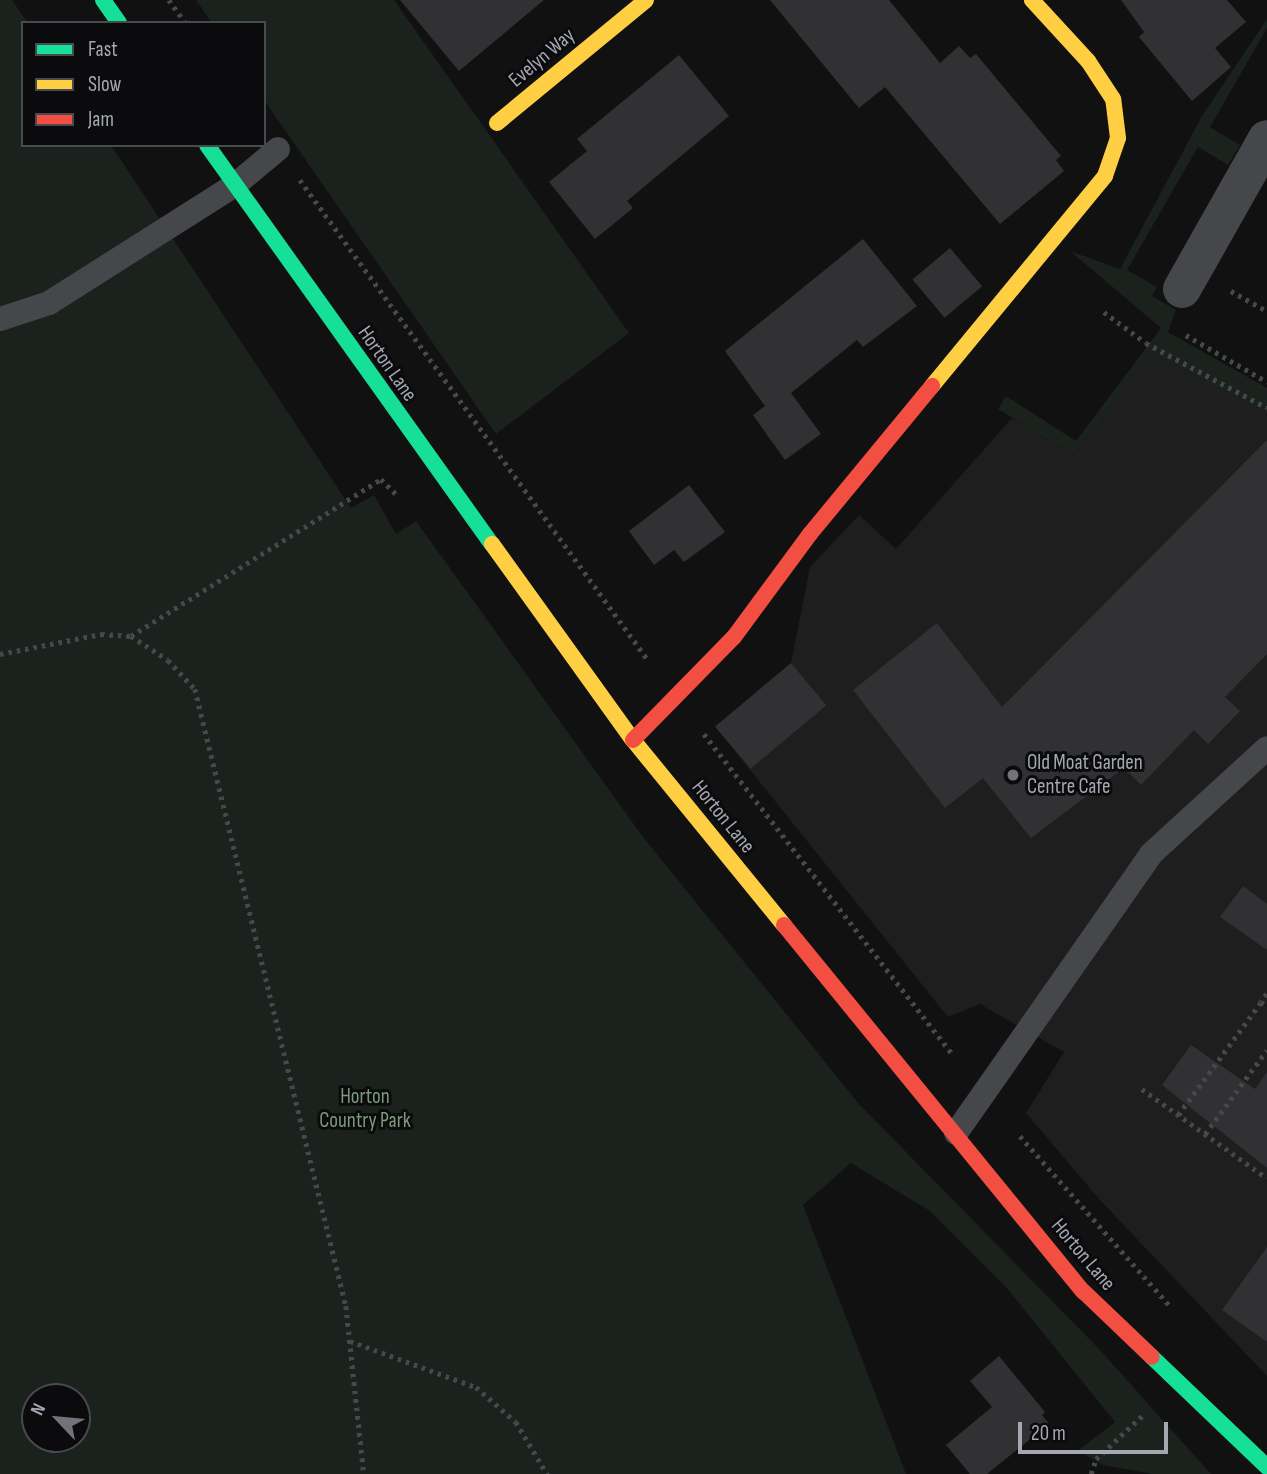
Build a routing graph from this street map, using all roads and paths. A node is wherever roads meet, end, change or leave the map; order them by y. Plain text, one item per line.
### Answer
1 (103, 0) edge
2 (169, 0) edge
3 (646, 0) edge
4 (1032, 0) edge
5 (118, 21) edge
6 (185, 21) edge
7 (497, 122) dead end
8 (1267, 139) edge
9 (208, 147) edge
10 (278, 149) joint
11 (235, 185) junction
12 (1182, 289) joint
13 (1104, 312) dead end
14 (0, 319) edge
15 (1267, 382) edge
16 (1267, 408) edge
17 (408, 506) dead end
18 (131, 636) junction
19 (0, 654) edge
20 (676, 698) junction
21 (633, 740) junction
22 (1267, 748) edge
23 (1267, 994) edge
24 (1261, 1002) junction
25 (1267, 1006) edge
26 (1267, 1050) edge
27 (1142, 1089) dead end
28 (984, 1095) junction
29 (1178, 1115) junction
30 (956, 1133) junction
31 (1205, 1134) junction
32 (1267, 1178) edge
33 (1177, 1314) dead end
34 (350, 1341) junction
35 (1176, 1384) junction
36 (1267, 1466) edge
37 (363, 1474) edge
38 (547, 1474) edge
39 (1091, 1474) edge

1 - 5 street
2 - 6 path
3 - 7 street, Evelyn Way
4 - 20 street
8 - 12 street
9 - 11 street, Horton Lane
10 - 11 lane
10 - 20 path
11 - 14 lane
11 - 21 street, Horton Lane
12 - 15 path
13 - 16 path
17 - 18 path
18 - 19 path
18 - 34 path
20 - 21 street
20 - 28 path
21 - 30 street, Horton Lane
22 - 28 lane
23 - 24 path
24 - 25 path
24 - 29 path
26 - 31 path
27 - 29 path
28 - 30 lane
28 - 33 path
29 - 31 path
30 - 35 street, Horton Lane
31 - 32 path
34 - 37 path
34 - 38 path
35 - 36 street, Horton Lane
35 - 39 path

